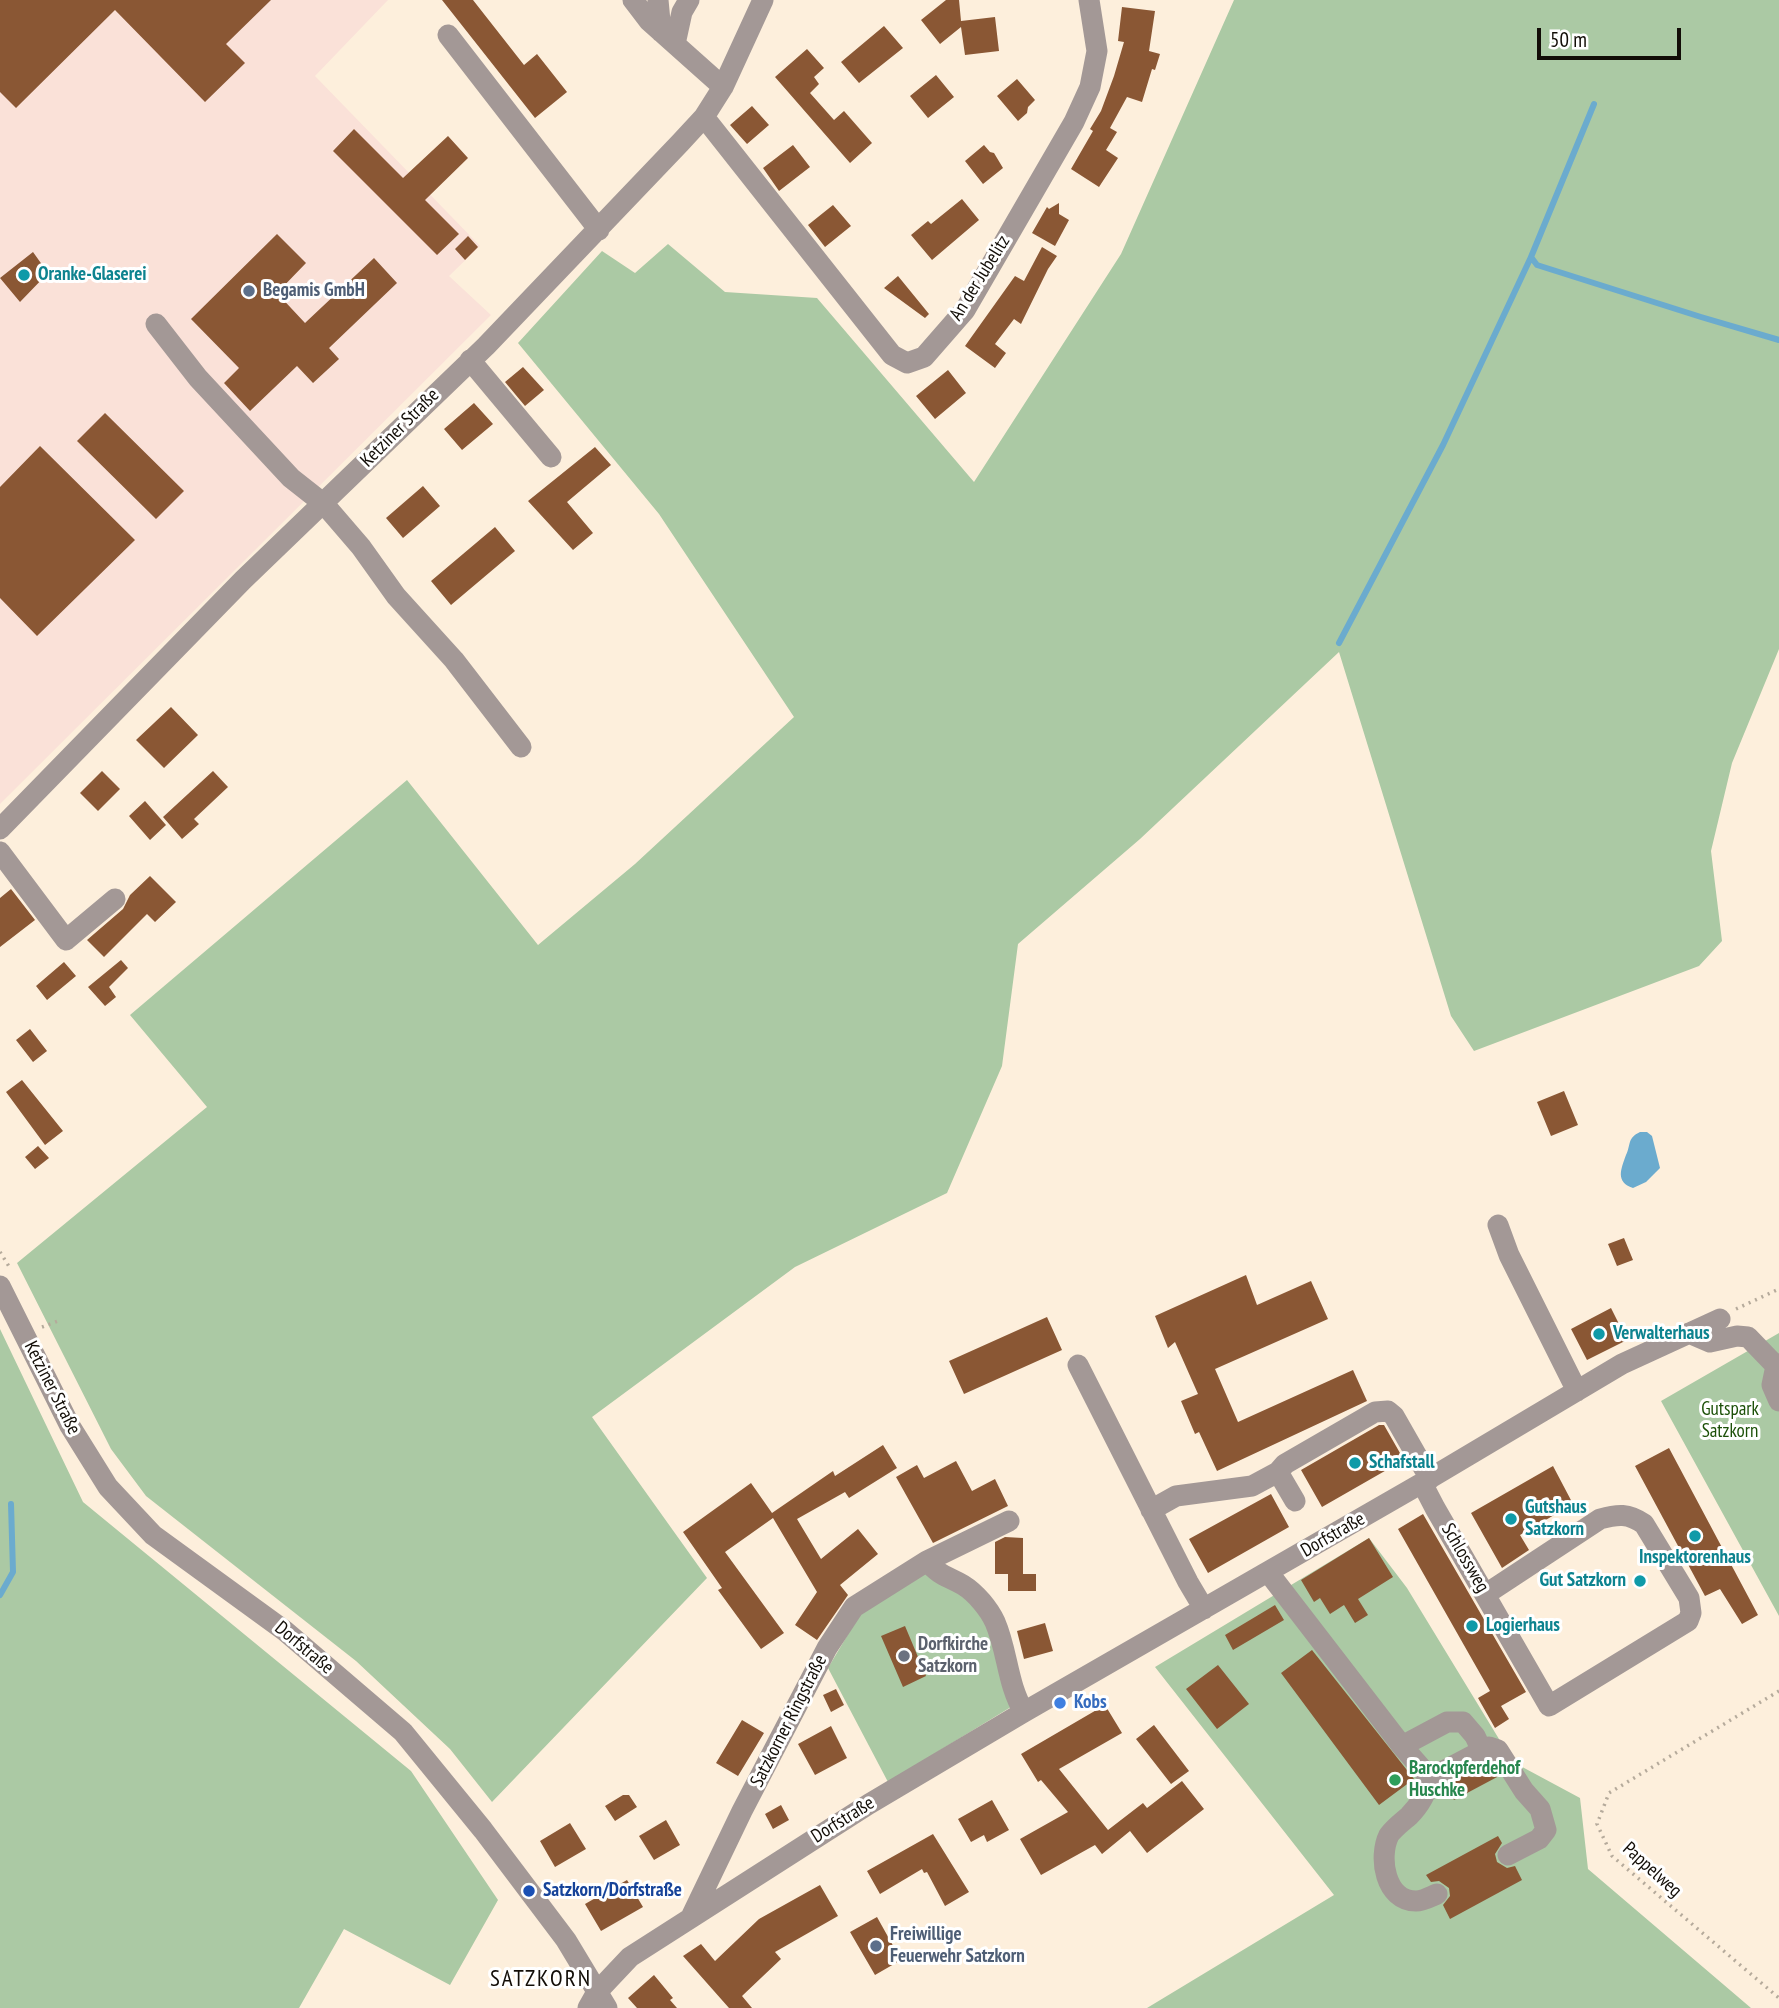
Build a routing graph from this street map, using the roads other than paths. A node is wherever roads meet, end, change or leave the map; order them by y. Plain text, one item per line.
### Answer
1 (633, 0) edge
2 (658, 0) edge
3 (688, 0) edge
4 (763, 0) edge
5 (1089, 0) edge
6 (448, 35) dead end
7 (668, 38) junction
8 (723, 87) junction
9 (704, 117) junction
10 (599, 230) junction
11 (156, 324) dead end
12 (470, 360) junction
13 (551, 457) dead end
14 (324, 503) junction
15 (521, 747) dead end
16 (0, 829) edge
17 (0, 852) edge
18 (115, 898) dead end
19 (1498, 1225) dead end
20 (0, 1286) edge
21 (1720, 1320) road end
22 (1689, 1333) junction
23 (1078, 1365) dead end
24 (1778, 1365) edge
25 (1577, 1391) junction
26 (1779, 1401) edge
27 (1278, 1472) junction
28 (1426, 1481) junction
29 (108, 1487) joint
30 (1295, 1501) dead end
31 (1151, 1510) junction
32 (1009, 1521) dead end
33 (927, 1561) junction
34 (1269, 1572) junction
35 (1486, 1594) junction
36 (1204, 1609) junction
37 (1024, 1712) junction
38 (1402, 1746) junction
39 (1482, 1751) junction
40 (1430, 1778) junction
41 (1508, 1855) dead end
42 (1437, 1894) dead end
43 (692, 1916) junction
44 (597, 2003) edge

1 - 7 street
2 - 7 street
3 - 7 street
4 - 8 street, Ketziner Straße
5 - 9 street, An der Jubelitz
6 - 10 street
7 - 8 street
8 - 9 street, Ketziner Straße
9 - 10 street, Ketziner Straße
10 - 12 street, Ketziner Straße
11 - 14 street
12 - 13 street
12 - 14 street, Ketziner Straße
14 - 15 street
14 - 16 street, Ketziner Straße
17 - 18 street
19 - 25 street
20 - 29 street, Ketziner Straße
21 - 22 street, Dorfstraße
22 - 24 street
22 - 25 street, Dorfstraße
23 - 31 street
24 - 26 street
25 - 28 street, Dorfstraße
27 - 28 street, Schlossweg
27 - 30 street
27 - 31 street
28 - 34 street, Dorfstraße
28 - 35 street, Schlossweg
29 - 44 street, Dorfstraße
31 - 36 street
32 - 33 street, Satzkorner Ringstraße
33 - 37 street
33 - 43 street, Satzkorner Ringstraße
34 - 36 street, Dorfstraße
34 - 38 street
35 - 35 street, Schlossweg
36 - 37 street, Dorfstraße
37 - 43 street, Dorfstraße
38 - 39 street
38 - 40 street
39 - 40 street
39 - 41 street
40 - 42 street
43 - 44 street, Dorfstraße

